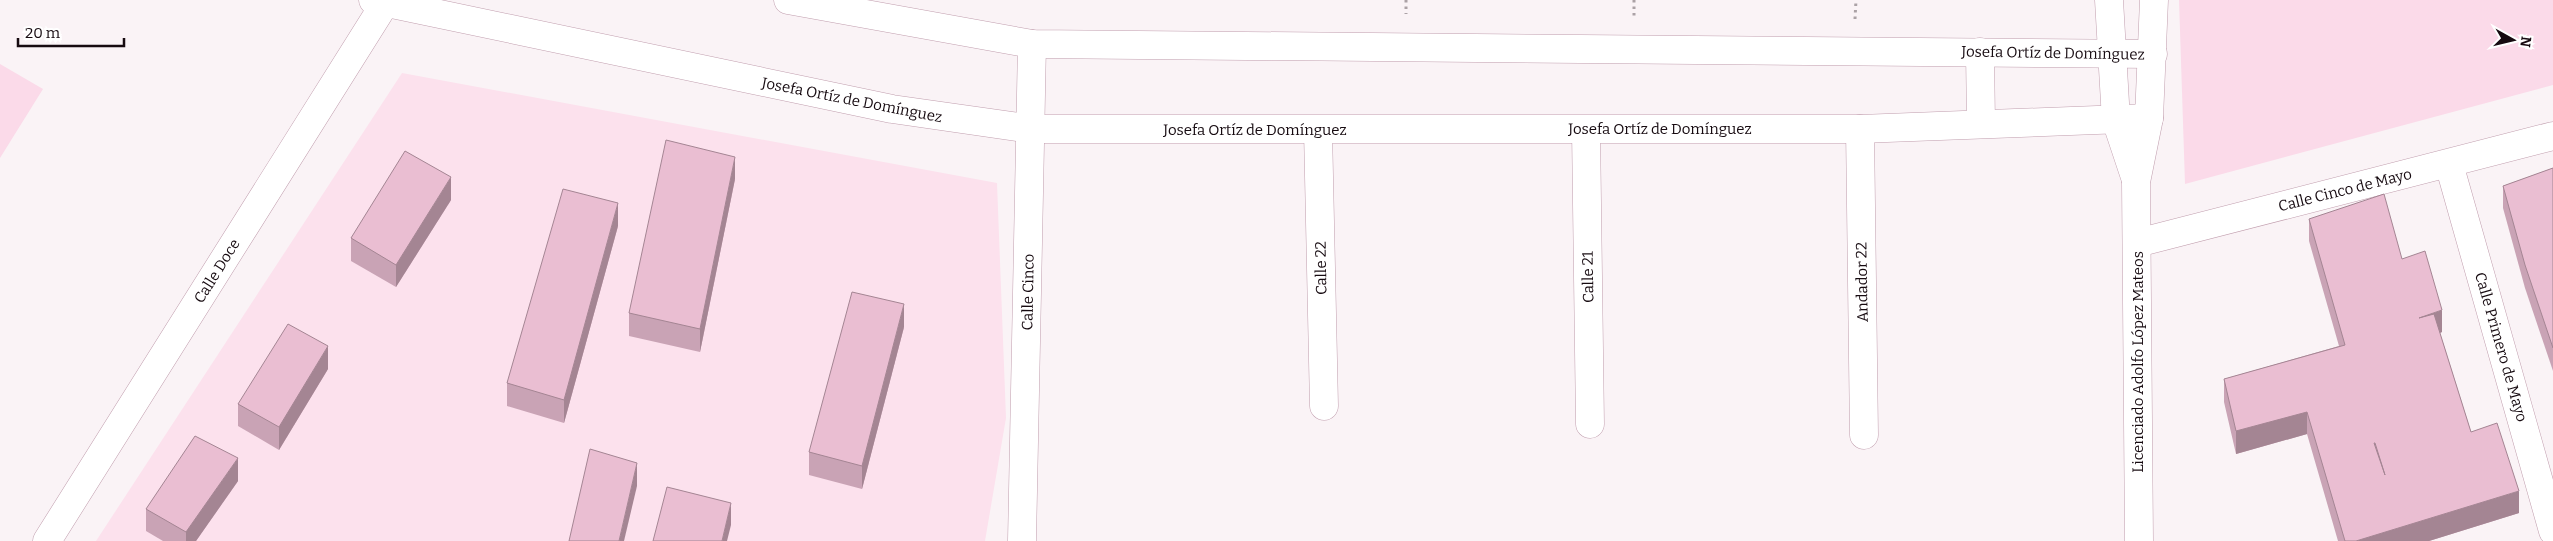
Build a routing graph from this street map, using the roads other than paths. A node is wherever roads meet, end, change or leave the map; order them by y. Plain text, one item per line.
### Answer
1 (788, 0) edge
2 (2109, 0) edge
3 (2154, 0) edge
4 (382, 1) edge
5 (907, 11) edge
6 (1032, 44) junction
7 (1980, 52) junction
8 (2112, 54) junction
9 (2153, 54) junction
10 (2149, 118) junction
11 (2116, 120) junction
12 (1981, 124) junction
13 (1032, 129) junction
14 (1860, 129) junction
15 (1318, 130) junction
16 (1586, 130) junction
17 (2553, 136) edge
18 (2449, 164) junction
19 (2136, 182) junction
20 (2137, 243) junction
21 (1324, 406) dead end
22 (1590, 424) dead end
23 (1864, 435) dead end
24 (2553, 532) edge
25 (47, 541) edge
26 (1022, 541) edge
27 (2139, 541) edge
28 (2532, 541) edge

1 - 5 street, Josefa Ortíz de Domínguez
2 - 8 street, Licenciado Adolfo López Mateos
3 - 9 street, Licenciado Adolfo López Mateos
4 - 13 street, Josefa Ortíz de Domínguez
4 - 25 street, Calle Doce
5 - 6 street, Josefa Ortíz de Domínguez
6 - 7 street, Josefa Ortíz de Domínguez
6 - 13 street, Calle Cinco
7 - 8 street, Josefa Ortíz de Domínguez
7 - 12 street
8 - 9 street, Josefa Ortíz de Domínguez
8 - 11 street, Licenciado Adolfo López Mateos
9 - 10 street, Licenciado Adolfo López Mateos
10 - 11 street, Josefa Ortíz de Domínguez
10 - 19 street, Licenciado Adolfo López Mateos
11 - 12 street, Josefa Ortíz de Domínguez
11 - 19 street, Licenciado Adolfo López Mateos
12 - 14 street, Josefa Ortíz de Domínguez
13 - 15 street, Josefa Ortíz de Domínguez
13 - 26 street, Calle Cinco
14 - 16 street, Josefa Ortíz de Domínguez
14 - 23 street, Andador 22
15 - 16 street, Josefa Ortíz de Domínguez
15 - 21 street, Calle 22
16 - 22 street, Calle 21
17 - 18 street, Calle Cinco de Mayo
18 - 20 street, Calle Cinco de Mayo
18 - 24 street, Calle Primero de Mayo
19 - 20 street, Licenciado Adolfo López Mateos
20 - 27 street, Licenciado Adolfo López Mateos
24 - 28 street

